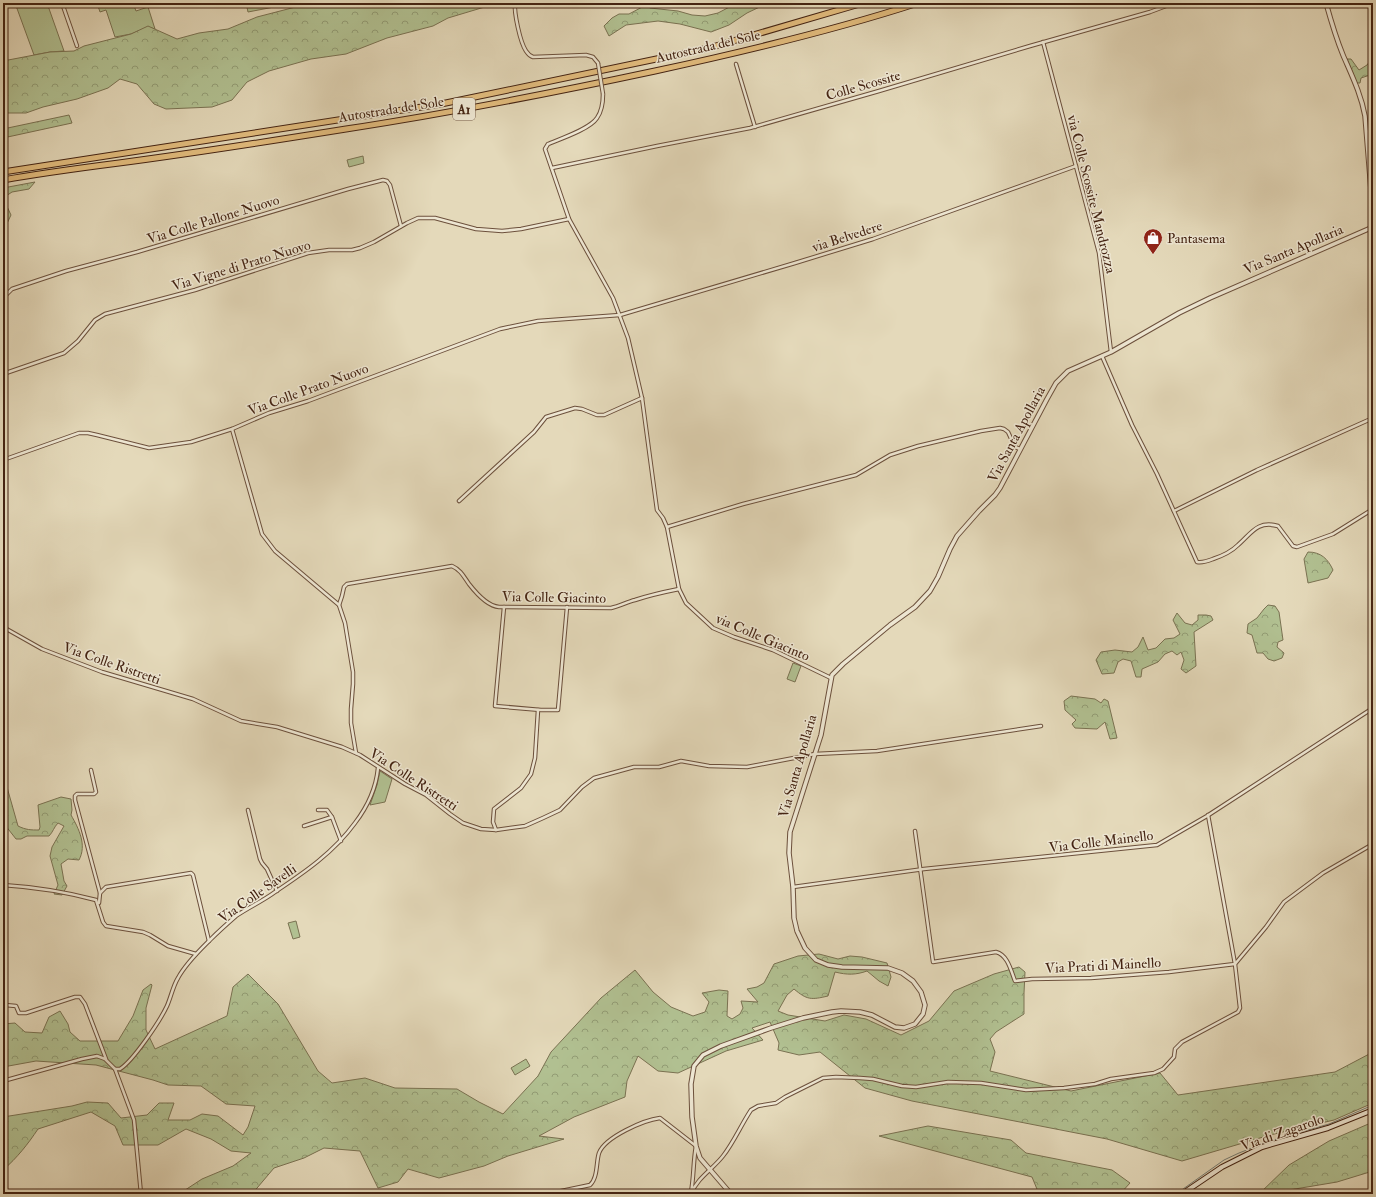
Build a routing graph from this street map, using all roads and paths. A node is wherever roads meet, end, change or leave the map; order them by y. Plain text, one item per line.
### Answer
1 (62, 3) edge
2 (515, 3) edge
3 (863, 3) edge
4 (918, 3) edge
5 (1174, 3) edge
6 (1326, 3) edge
7 (1043, 42) junction
8 (77, 46) dead end
9 (736, 64) dead end
10 (756, 126) junction
11 (1076, 166) junction
12 (552, 168) junction
13 (3, 172) edge
14 (3, 180) edge
15 (1372, 192) edge
16 (1373, 215) edge
17 (569, 218) junction
18 (400, 226) junction
19 (1373, 227) edge
20 (3, 298) edge
21 (620, 315) junction
22 (1111, 352) junction
23 (1102, 356) junction
24 (3, 374) edge
25 (642, 398) junction
26 (1373, 418) edge
27 (232, 428) junction
28 (1020, 449) junction
29 (3, 460) edge
30 (459, 501) dead end
31 (1373, 509) edge
32 (1174, 511) junction
33 (667, 527) junction
34 (679, 589) junction
35 (339, 604) junction
36 (504, 606) junction
37 (567, 607) junction
38 (3, 628) edge
39 (830, 678) junction
40 (1373, 708) edge
41 (538, 710) junction
42 (1041, 726) dead end
43 (356, 753) junction
44 (815, 754) junction
45 (378, 768) junction
46 (91, 770) dead end
47 (248, 810) dead end
48 (318, 810) dead end
49 (1208, 815) junction
50 (332, 817) junction
51 (304, 826) dead end
52 (496, 830) junction
53 (915, 831) dead end
54 (341, 841) junction
55 (1373, 844) edge
56 (920, 870) junction
57 (3, 885) edge
58 (794, 887) junction
59 (277, 891) junction
60 (100, 893) junction
61 (99, 906) junction
62 (209, 941) junction
63 (196, 954) junction
64 (1235, 964) junction
65 (5, 1005) dead end
66 (106, 1060) junction
67 (115, 1069) junction
68 (3, 1081) edge
69 (1373, 1110) edge
70 (696, 1146) junction
71 (711, 1170) junction
72 (141, 1194) edge
73 (547, 1194) edge
74 (691, 1194) edge
75 (732, 1194) edge
76 (1182, 1194) edge

1 - 8 street
2 - 12 street, bridge
3 - 13 highway, Autostrada del Sole / A1
4 - 14 highway, Autostrada del Sole / A1
5 - 7 street, Colle Scossite
6 - 15 street
7 - 10 street, Colle Scossite
7 - 11 street, via Colle Scossite Mandrozza
9 - 10 street
10 - 12 street, Colle Scossite
11 - 21 street, via Belvedere
11 - 22 street, via Colle Scossite Mandrozza
12 - 17 street
15 - 16 street
17 - 18 street, Via Vigne di Prato Nuovo
17 - 21 street
18 - 20 street, Via Colle Pallone Nuovo
18 - 24 street, Via Vigne di Prato Nuovo
19 - 22 street, Via Santa Apollaria
21 - 25 street
21 - 27 street, Via Colle Prato Nuovo
22 - 23 street, Via Santa Apollaria
23 - 28 street, Via Santa Apollaria
23 - 32 street
25 - 30 street
25 - 33 street
26 - 32 street
27 - 29 street, Via Colle Prato Nuovo
27 - 35 street
28 - 33 street
28 - 39 street, Via Santa Apollaria
31 - 32 street
33 - 34 street
34 - 37 street, Via Colle Giacinto
34 - 39 street, via Colle Giacinto
35 - 36 street, Via Colle Giacinto
35 - 43 street
36 - 37 street, Via Colle Giacinto
36 - 41 street
37 - 41 street
38 - 43 street, Via Colle Ristretti
39 - 44 street, Via Santa Apollaria
40 - 49 street, Via Colle Mainello
41 - 52 street
42 - 44 street, Via Colle Ristretti
43 - 45 street, Via Colle Ristretti
44 - 52 street, Via Colle Ristretti
44 - 58 street, Via Santa Apollaria
45 - 52 street, Via Colle Ristretti
45 - 54 street, Via Colle Savelli
46 - 60 street
47 - 59 street
48 - 50 street
49 - 56 street, Via Colle Mainello
49 - 64 street
50 - 51 street
50 - 54 street
53 - 56 street
54 - 59 street, Via Colle Savelli
55 - 64 street
56 - 58 street, Via Colle Mainello
56 - 64 street, Via Prati di Mainello
57 - 61 street
58 - 70 street, Via Santa Apollaria
59 - 62 street, Via Colle Savelli
60 - 61 street
60 - 62 street
61 - 63 street
62 - 63 street, Via Colle Savelli
63 - 67 street, Via Colle Savelli
64 - 71 street
65 - 66 street
66 - 67 street
66 - 68 street
67 - 72 street
69 - 76 main road, Via di Zagarolo
70 - 71 street, Via Santa Apollaria
70 - 73 street
70 - 74 street
71 - 74 street
71 - 75 street, Via Santa Apollaria

